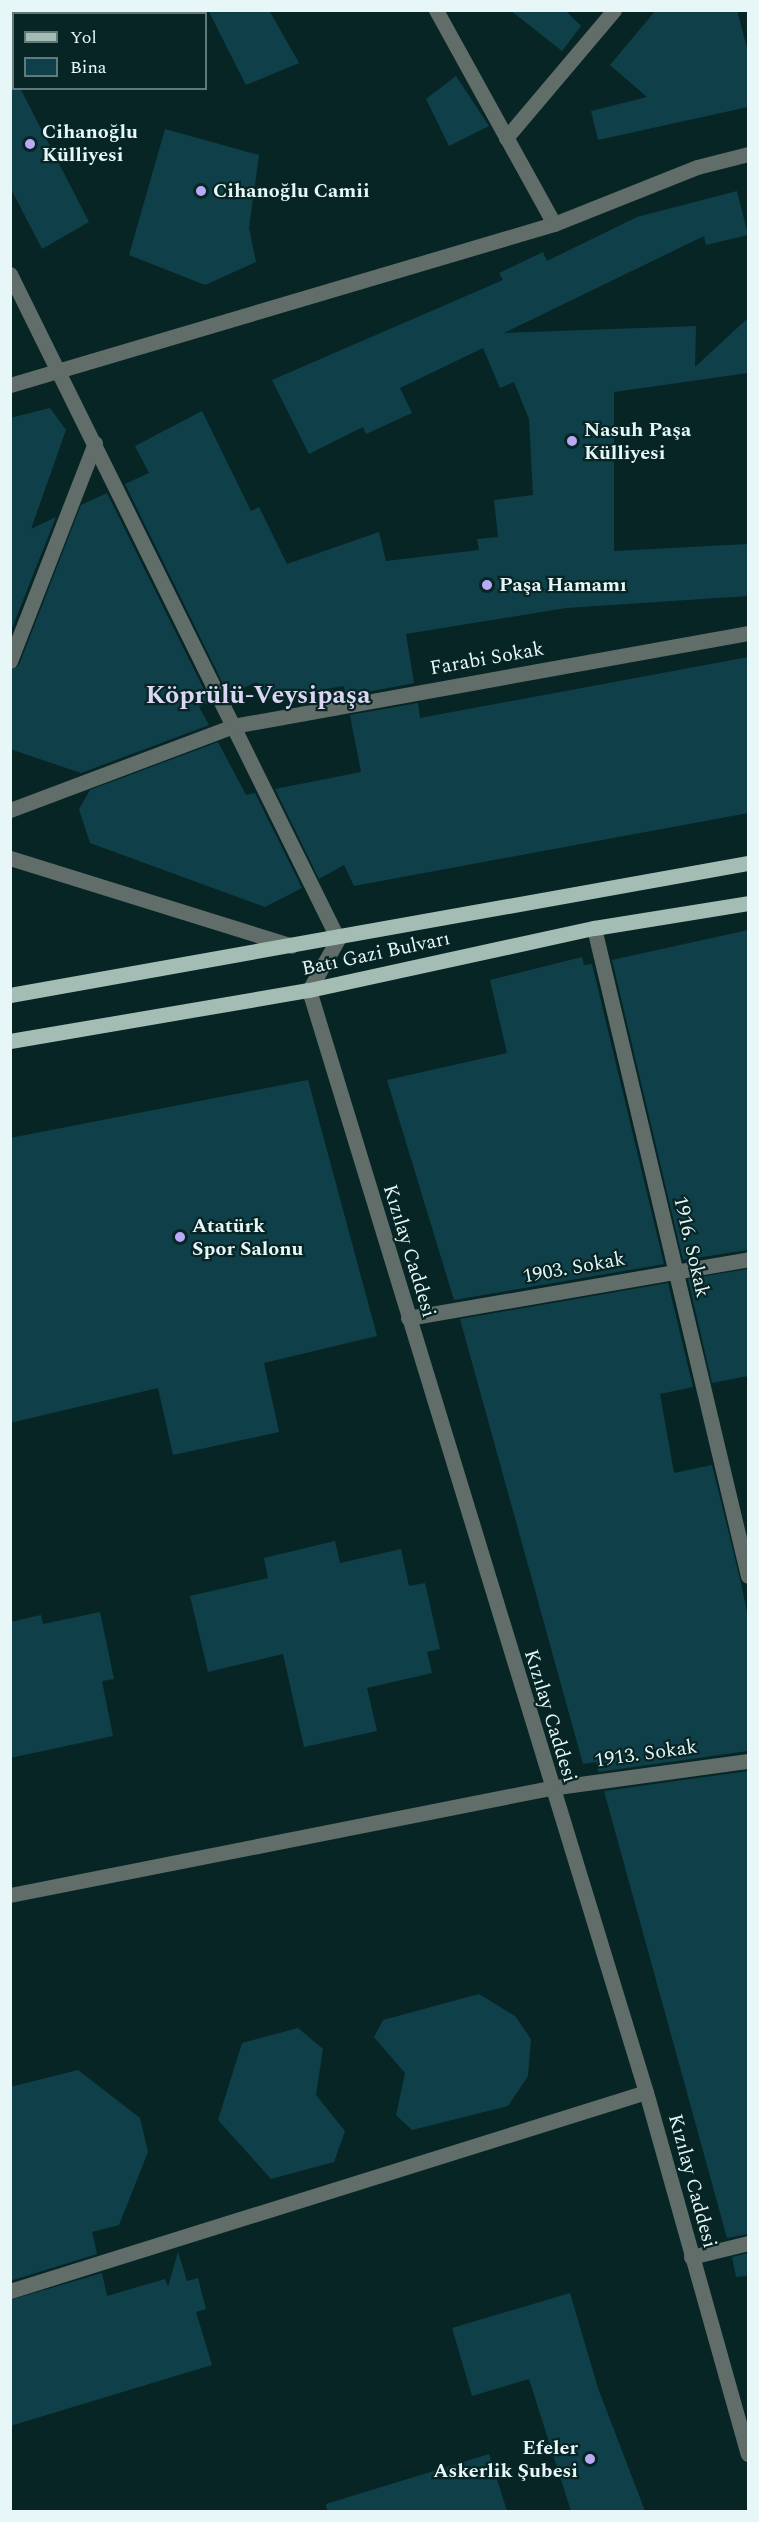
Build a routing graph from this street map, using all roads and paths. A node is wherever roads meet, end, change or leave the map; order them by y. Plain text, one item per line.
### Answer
1 (436, 10) edge
2 (614, 10) edge
3 (506, 138) junction
4 (748, 154) edge
5 (554, 224) junction
6 (10, 274) edge
7 (59, 373) junction
8 (10, 385) edge
9 (95, 443) junction
10 (748, 633) edge
11 (10, 661) edge
12 (233, 726) junction
13 (10, 810) edge
14 (10, 858) edge
15 (748, 863) edge
16 (748, 903) edge
17 (594, 928) junction
18 (338, 939) junction
19 (292, 946) junction
20 (309, 990) junction
21 (10, 995) edge
22 (10, 1041) edge
23 (748, 1259) edge
24 (675, 1271) junction
25 (408, 1318) junction
26 (748, 1576) edge
27 (748, 1761) edge
28 (550, 1788) junction
29 (10, 1895) edge
30 (646, 2092) junction
31 (748, 2243) edge
32 (691, 2257) junction
33 (10, 2291) edge
34 (748, 2454) edge

1 - 3 street
2 - 3 street
3 - 5 street
4 - 5 street
5 - 7 street
6 - 7 street
7 - 8 street
7 - 9 street
9 - 11 street
9 - 12 street
10 - 12 street, Farabi Sokak
12 - 13 street, Farabi Sokak
12 - 18 street
14 - 19 street
15 - 18 main road, Batı Gazi Bulvarı
16 - 17 main road, Batı Gazi Bulvarı
17 - 20 main road, Batı Gazi Bulvarı
17 - 24 street, 1916. Sokak
18 - 19 main road, Batı Gazi Bulvarı
18 - 20 street
19 - 21 main road, Batı Gazi Bulvarı
20 - 22 main road, Batı Gazi Bulvarı
20 - 25 street, Kızılay Caddesi
23 - 24 street, 1903. Sokak
24 - 25 street, 1903. Sokak
24 - 26 street, 1916. Sokak
25 - 28 street, Kızılay Caddesi
27 - 28 street, 1913. Sokak
28 - 29 street, 1913. Sokak
28 - 30 street, Kızılay Caddesi
30 - 32 street, Kızılay Caddesi
30 - 33 street
31 - 32 street
32 - 34 street, Kızılay Caddesi

